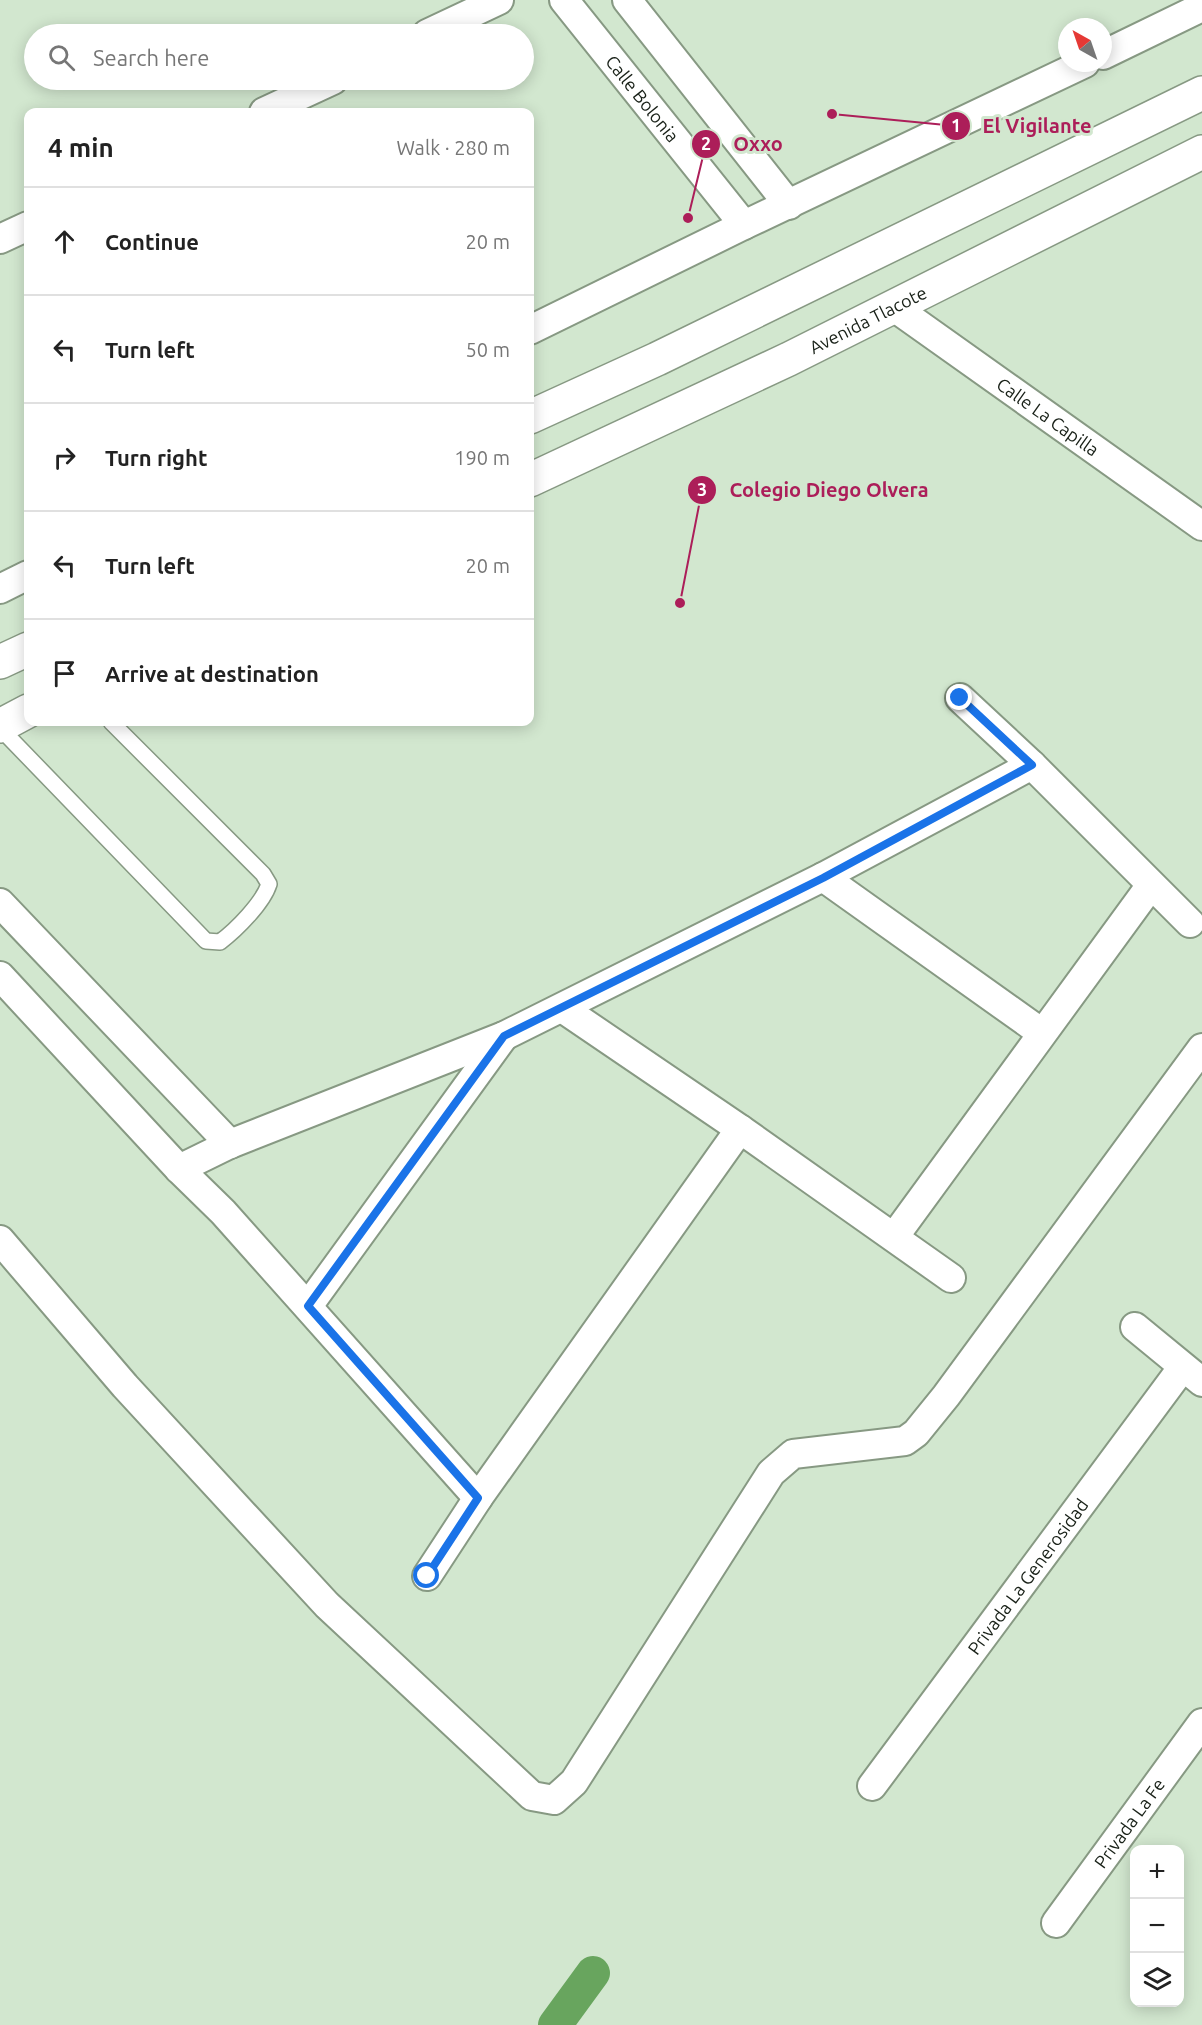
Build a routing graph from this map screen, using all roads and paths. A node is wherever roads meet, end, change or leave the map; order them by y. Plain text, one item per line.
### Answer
1 (499, 0) edge
2 (564, 0) edge
3 (627, 0) edge
4 (1202, 7) edge
5 (448, 24) edge
6 (1112, 51) edge
7 (1066, 72) edge
8 (311, 90) edge
9 (1202, 93) edge
10 (273, 108) edge
11 (1202, 152) edge
12 (789, 205) junction
13 (744, 225) junction
14 (24, 228) edge
15 (0, 239) edge
16 (894, 307) junction
17 (534, 328) edge
18 (534, 415) edge
19 (534, 478) edge
20 (1202, 526) edge
21 (24, 577) edge
22 (0, 589) edge
23 (24, 651) edge
24 (0, 662) edge
25 (960, 698) dead end
26 (24, 713) edge
27 (115, 726) edge
28 (0, 727) edge
29 (1032, 765) junction
30 (823, 878) junction
31 (1151, 885) junction
32 (0, 903) edge
33 (1190, 923) dead end
34 (0, 976) edge
35 (562, 1008) junction
36 (1042, 1033) junction
37 (504, 1036) junction
38 (1202, 1048) edge
39 (740, 1129) junction
40 (230, 1144) junction
41 (178, 1169) junction
42 (894, 1237) junction
43 (0, 1240) edge
44 (951, 1278) dead end
45 (308, 1306) junction
46 (1135, 1327) dead end
47 (1192, 1375) edge
48 (478, 1498) junction
49 (427, 1576) dead end
50 (1202, 1723) edge
51 (872, 1786) dead end
52 (1056, 1923) dead end

1 - 5 street
2 - 13 street, Calle Bolonia
3 - 12 street
4 - 6 street
7 - 12 street
8 - 10 street
9 - 18 main road
11 - 16 main road, Avenida Tlacote
12 - 13 street
13 - 17 street
14 - 15 street
16 - 19 main road, Avenida Tlacote
16 - 20 street, Calle La Capilla
21 - 22 street
23 - 24 main road
25 - 29 street
26 - 28 main road
27 - 28 lane
29 - 30 street
29 - 31 street
30 - 35 street
30 - 36 street
31 - 33 street
31 - 36 street
32 - 40 street
34 - 41 street
35 - 37 street
35 - 39 street
36 - 42 street
37 - 40 street
37 - 45 street
38 - 43 street
39 - 42 street
39 - 48 street
40 - 41 street
41 - 45 street
42 - 44 street
45 - 48 street
46 - 47 street
47 - 51 street, Privada La Generosidad
48 - 49 street
50 - 52 street, Privada La Fe

